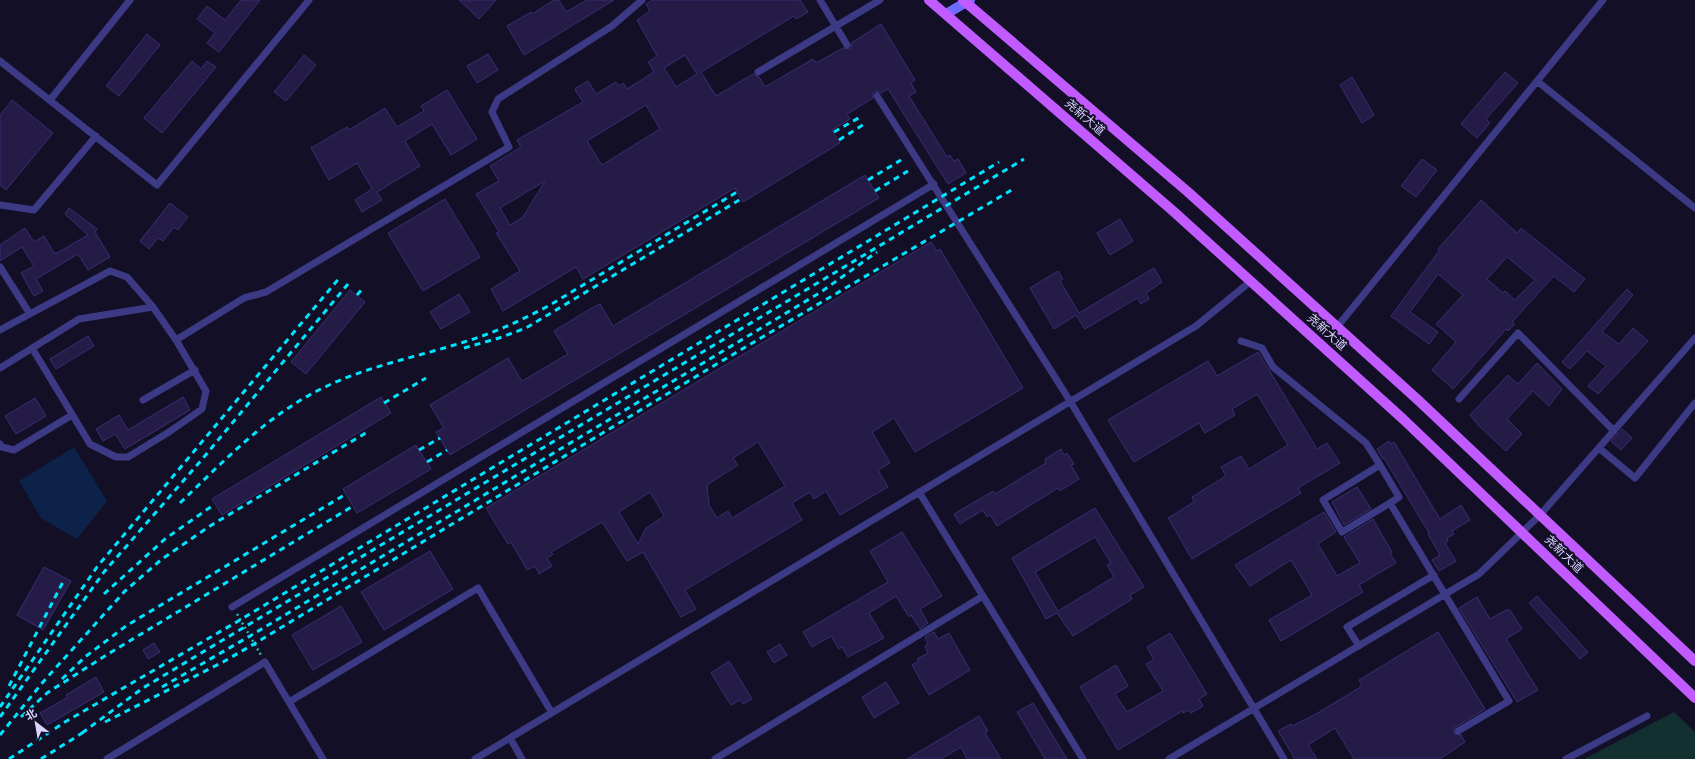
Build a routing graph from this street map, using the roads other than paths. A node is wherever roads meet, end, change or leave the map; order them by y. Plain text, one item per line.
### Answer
1 (130, 0) edge
2 (309, 0) edge
3 (642, 0) edge
4 (820, 0) edge
5 (880, 0) edge
6 (929, 0) edge
7 (1603, 0) edge
8 (966, 1) edge
9 (946, 14) junction
10 (836, 26) junction
11 (847, 45) dead end
12 (0, 62) edge
13 (758, 72) dead end
14 (1537, 81) junction
15 (877, 96) dead end
16 (50, 100) junction
17 (96, 136) junction
18 (934, 184) junction
19 (0, 205) edge
20 (1695, 208) edge
21 (0, 266) edge
22 (1251, 281) junction
23 (153, 307) junction
24 (30, 314) junction
25 (1337, 327) junction
26 (0, 330) edge
27 (1695, 338) edge
28 (176, 340) junction
29 (1241, 341) dead end
30 (32, 348) junction
31 (0, 368) edge
32 (195, 370) junction
33 (1459, 399) dead end
34 (143, 400) dead end
35 (1070, 401) junction
36 (1695, 403) edge
37 (72, 415) junction
38 (1614, 431) junction
39 (0, 444) edge
40 (1599, 448) junction
41 (1380, 465) junction
42 (919, 492) junction
43 (1390, 503) junction
44 (1540, 515) junction
45 (1523, 533) junction
46 (1434, 575) junction
47 (1446, 594) junction
48 (983, 596) junction
49 (232, 607) road end
50 (1358, 646) junction
51 (1695, 661) edge
52 (1695, 698) edge
53 (289, 702) junction
54 (1253, 709) junction
55 (552, 713) junction
56 (1647, 716) dead end
57 (1458, 731) dead end
58 (510, 738) junction
59 (107, 759) edge
60 (323, 759) edge
61 (475, 759) edge
62 (522, 759) edge
63 (715, 759) edge
64 (1083, 759) edge
65 (1169, 759) edge
66 (1284, 759) edge
67 (1566, 759) edge

1 - 16 lane
2 - 17 lane
3 - 28 lane
4 - 10 lane
5 - 10 lane
6 - 9 main road, 尧新大道
7 - 14 lane
8 - 9 main road
8 - 25 main road, 尧新大道
9 - 22 main road, 尧新大道
10 - 11 lane
10 - 13 lane
12 - 16 lane
14 - 20 lane
14 - 25 lane
15 - 18 lane
16 - 17 lane
17 - 19 lane
18 - 35 lane
18 - 49 lane
21 - 24 lane
22 - 35 lane
22 - 45 main road, 尧新大道
23 - 24 lane
23 - 28 lane
23 - 30 lane
24 - 26 lane
25 - 44 main road, 尧新大道
27 - 38 lane
28 - 32 lane
29 - 41 lane
30 - 31 lane
30 - 37 lane
32 - 34 lane
32 - 37 lane
33 - 38 lane
35 - 42 lane
35 - 54 lane
36 - 40 lane
37 - 39 lane
38 - 40 lane
40 - 44 lane
41 - 43 lane
41 - 43 lane
42 - 48 lane
42 - 55 lane
43 - 46 lane
44 - 45 lane
44 - 51 main road, 尧新大道
45 - 47 lane
45 - 52 main road, 尧新大道
46 - 47 lane
46 - 50 lane
47 - 50 lane
47 - 57 lane
48 - 63 lane
48 - 64 lane
50 - 54 lane
53 - 55 lane
53 - 59 lane
53 - 60 lane
54 - 65 lane
54 - 66 lane
55 - 58 lane
56 - 67 lane
58 - 61 lane
58 - 62 lane

